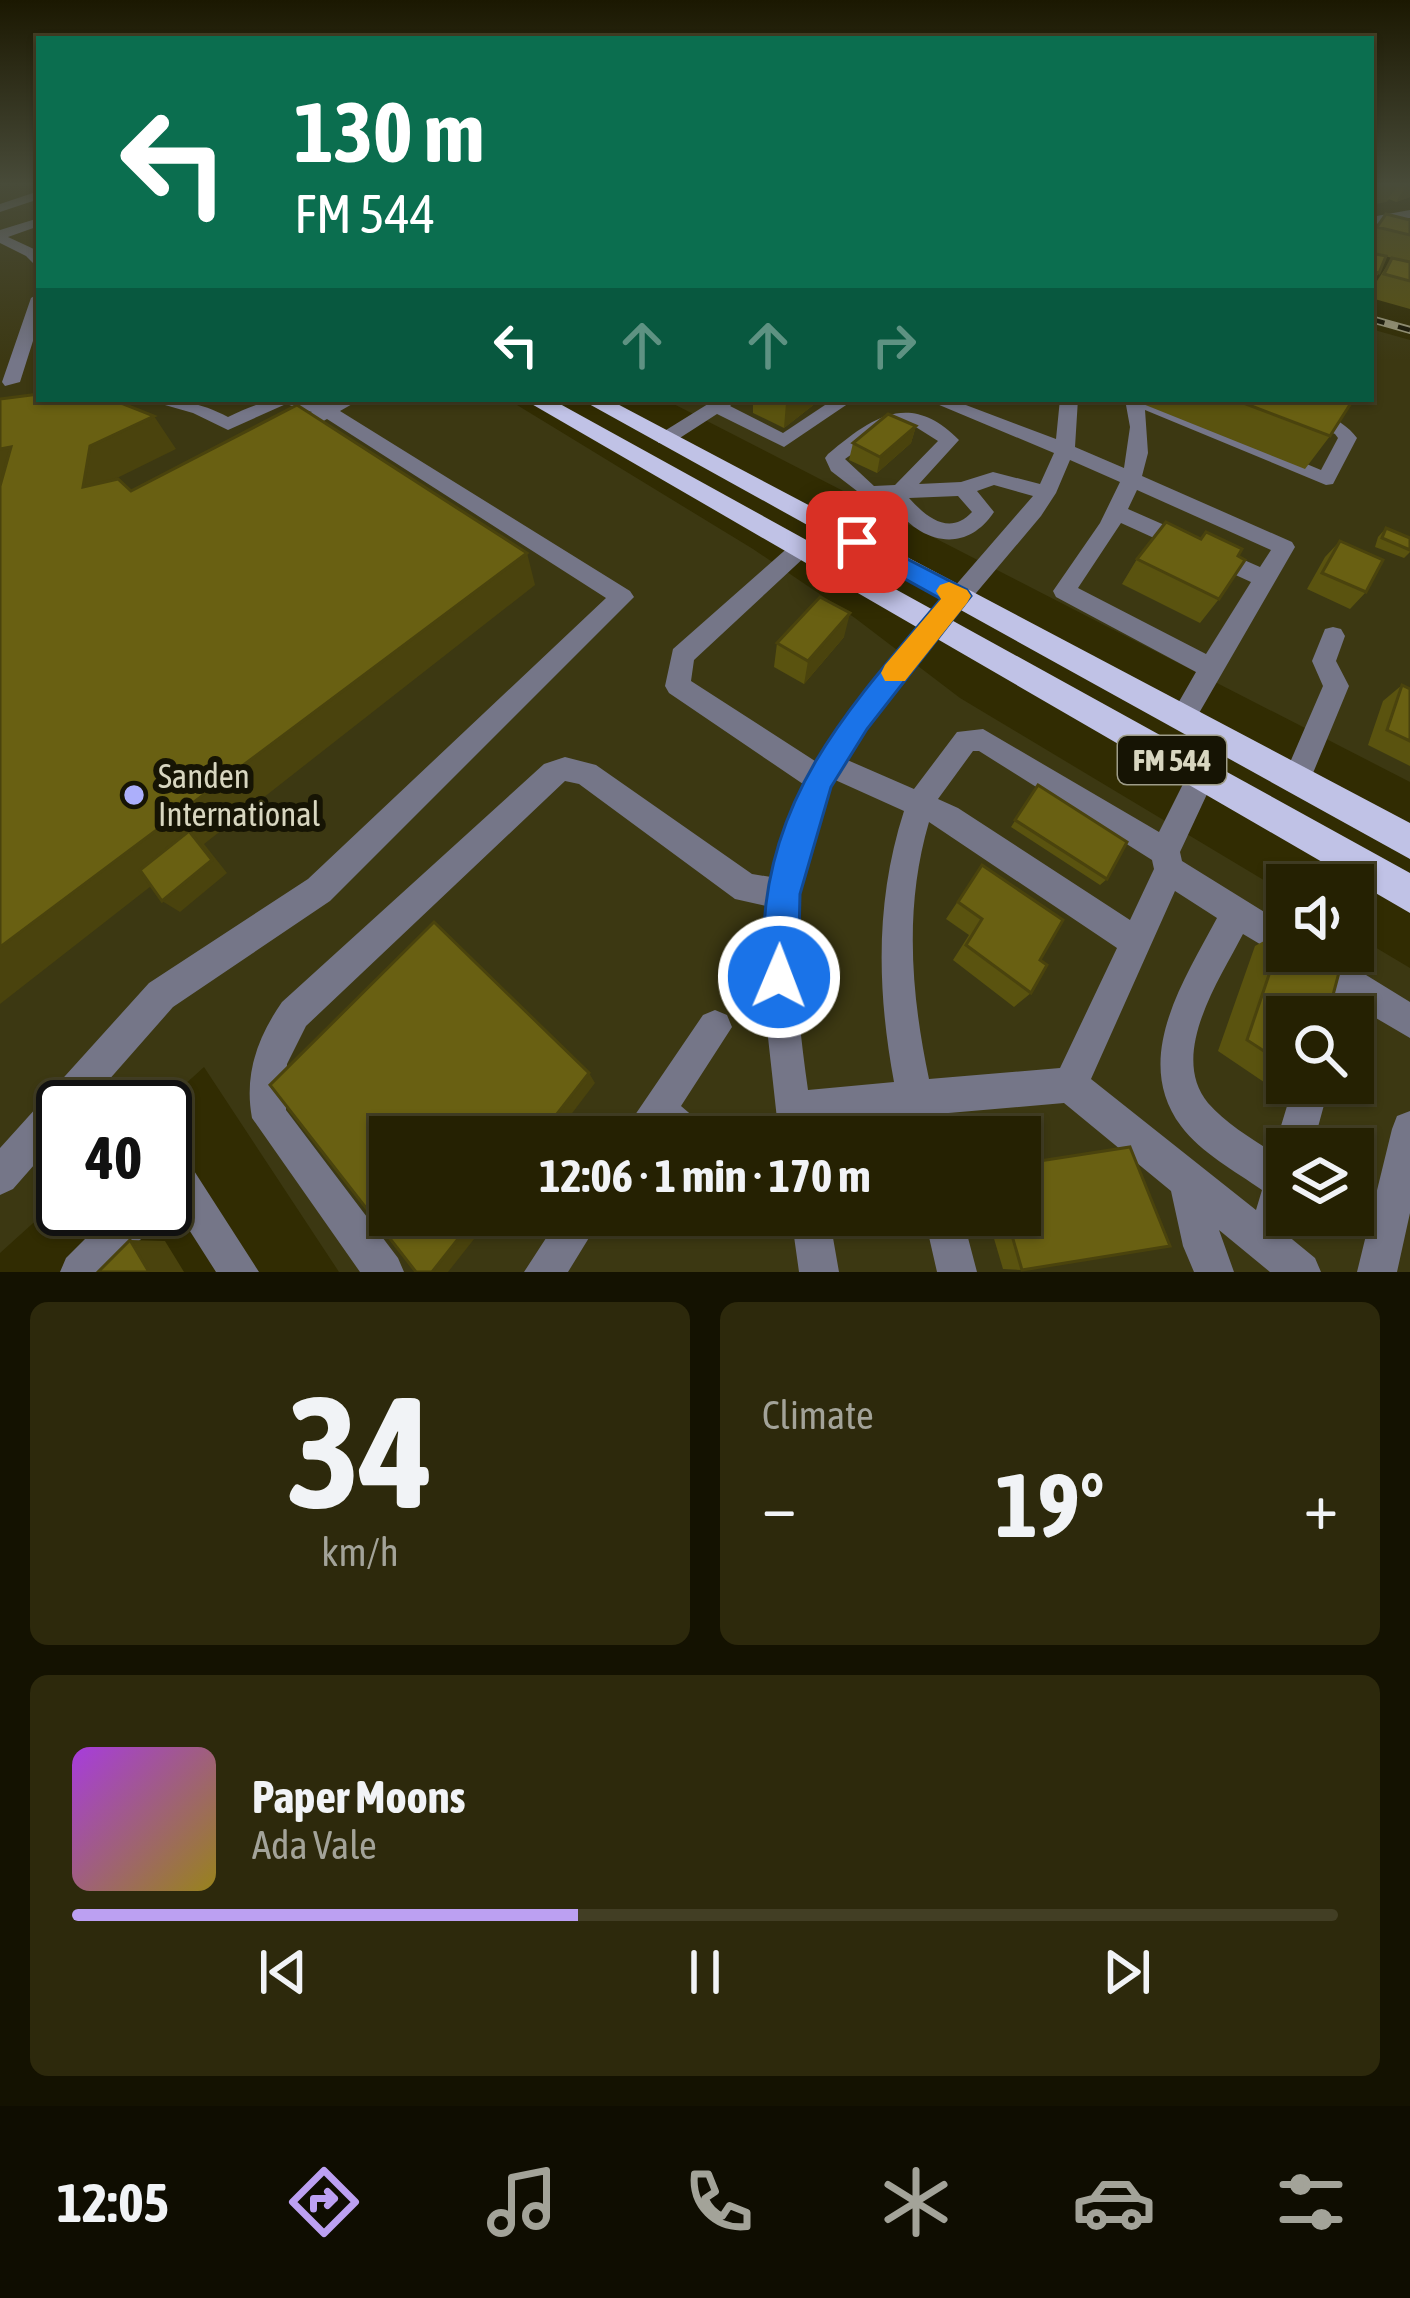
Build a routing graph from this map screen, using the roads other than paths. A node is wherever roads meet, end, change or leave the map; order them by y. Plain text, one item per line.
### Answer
1 (10, 242) edge
2 (36, 260) edge
3 (36, 309) edge
4 (36, 354) edge
5 (17, 377) edge
6 (167, 402) edge
7 (279, 402) edge
8 (539, 402) edge
9 (596, 402) edge
10 (841, 402) edge
11 (941, 402) edge
12 (1069, 402) edge
13 (1132, 402) edge
14 (1136, 402) edge
15 (1273, 402) edge
16 (722, 403) edge
17 (340, 405) edge
18 (664, 439) junction
19 (271, 442) edge
20 (1064, 452) junction
21 (1130, 479) junction
22 (963, 489) junction
23 (898, 491) junction
24 (868, 493) junction
25 (1046, 494) junction
26 (1118, 512) junction
27 (826, 525) junction
28 (800, 549) junction
29 (1263, 578) junction
30 (958, 596) junction
31 (934, 624) junction
32 (1333, 636) dead end
33 (1211, 668) junction
34 (1182, 718) junction
35 (823, 771) junction
36 (1201, 777) junction
37 (1296, 781) junction
38 (920, 804) junction
39 (1410, 842) edge
40 (1167, 861) junction
41 (783, 894) junction
42 (1410, 894) edge
43 (1237, 913) junction
44 (1266, 931) edge
45 (1134, 941) junction
46 (1332, 972) edge
47 (1343, 979) junction
48 (1338, 996) edge
49 (1410, 1021) edge
50 (715, 1027) dead end
51 (1070, 1085) junction
52 (914, 1099) junction
53 (654, 1116) edge
54 (794, 1116) edge
55 (830, 1116) edge
56 (918, 1116) edge
57 (1410, 1130) edge
58 (1266, 1155) edge
59 (0, 1176) edge
60 (1189, 1186) junction
61 (192, 1200) edge
62 (116, 1236) edge
63 (569, 1236) edge
64 (813, 1236) edge
65 (948, 1236) edge
66 (1267, 1236) edge
67 (1265, 1244) junction
68 (1382, 1269) edge
69 (80, 1272) edge
70 (239, 1272) edge
71 (385, 1272) edge
72 (544, 1272) edge
73 (819, 1272) edge
74 (957, 1272) edge
75 (1214, 1272) edge
76 (1301, 1272) edge

1 - 2 street
3 - 5 street
4 - 5 street
6 - 7 street
8 - 28 main road, FM 544 / FM 544
9 - 18 main road, FM 544 / FM 544
10 - 16 street
11 - 20 street
12 - 20 street
13 - 21 street
14 - 15 street
16 - 18 street
17 - 19 street
17 - 59 street
18 - 27 main road, FM 544 / FM 544
20 - 21 street
20 - 25 street
21 - 26 street
21 - 29 street
22 - 23 street
22 - 23 street
22 - 25 street
23 - 24 street
23 - 24 street
24 - 27 street
25 - 30 street
26 - 29 street
26 - 33 street
27 - 30 main road, FM 544 / FM 544
28 - 31 main road, FM 544 / FM 544
28 - 35 street
29 - 33 street
30 - 31 street
30 - 34 main road, FM 544 / FM 544
31 - 35 street
31 - 36 main road, FM 544 / FM 544
32 - 37 street
33 - 34 street
34 - 37 main road, FM 544 / FM 544
35 - 38 street
35 - 41 street
36 - 40 street
36 - 42 main road, FM 544 / FM 544
37 - 39 main road, FM 544 / FM 544
38 - 40 street
38 - 45 street
38 - 52 street
40 - 43 street
40 - 45 street
41 - 54 street
41 - 71 street
43 - 44 street
43 - 58 street
45 - 51 street
46 - 47 street
47 - 48 street
47 - 49 street
50 - 53 street
51 - 52 street
51 - 60 street
52 - 55 street
52 - 56 street
57 - 68 street
60 - 67 street
60 - 75 street
61 - 70 street
62 - 69 street
63 - 72 street
64 - 73 street
65 - 74 street
66 - 67 street
67 - 76 street

